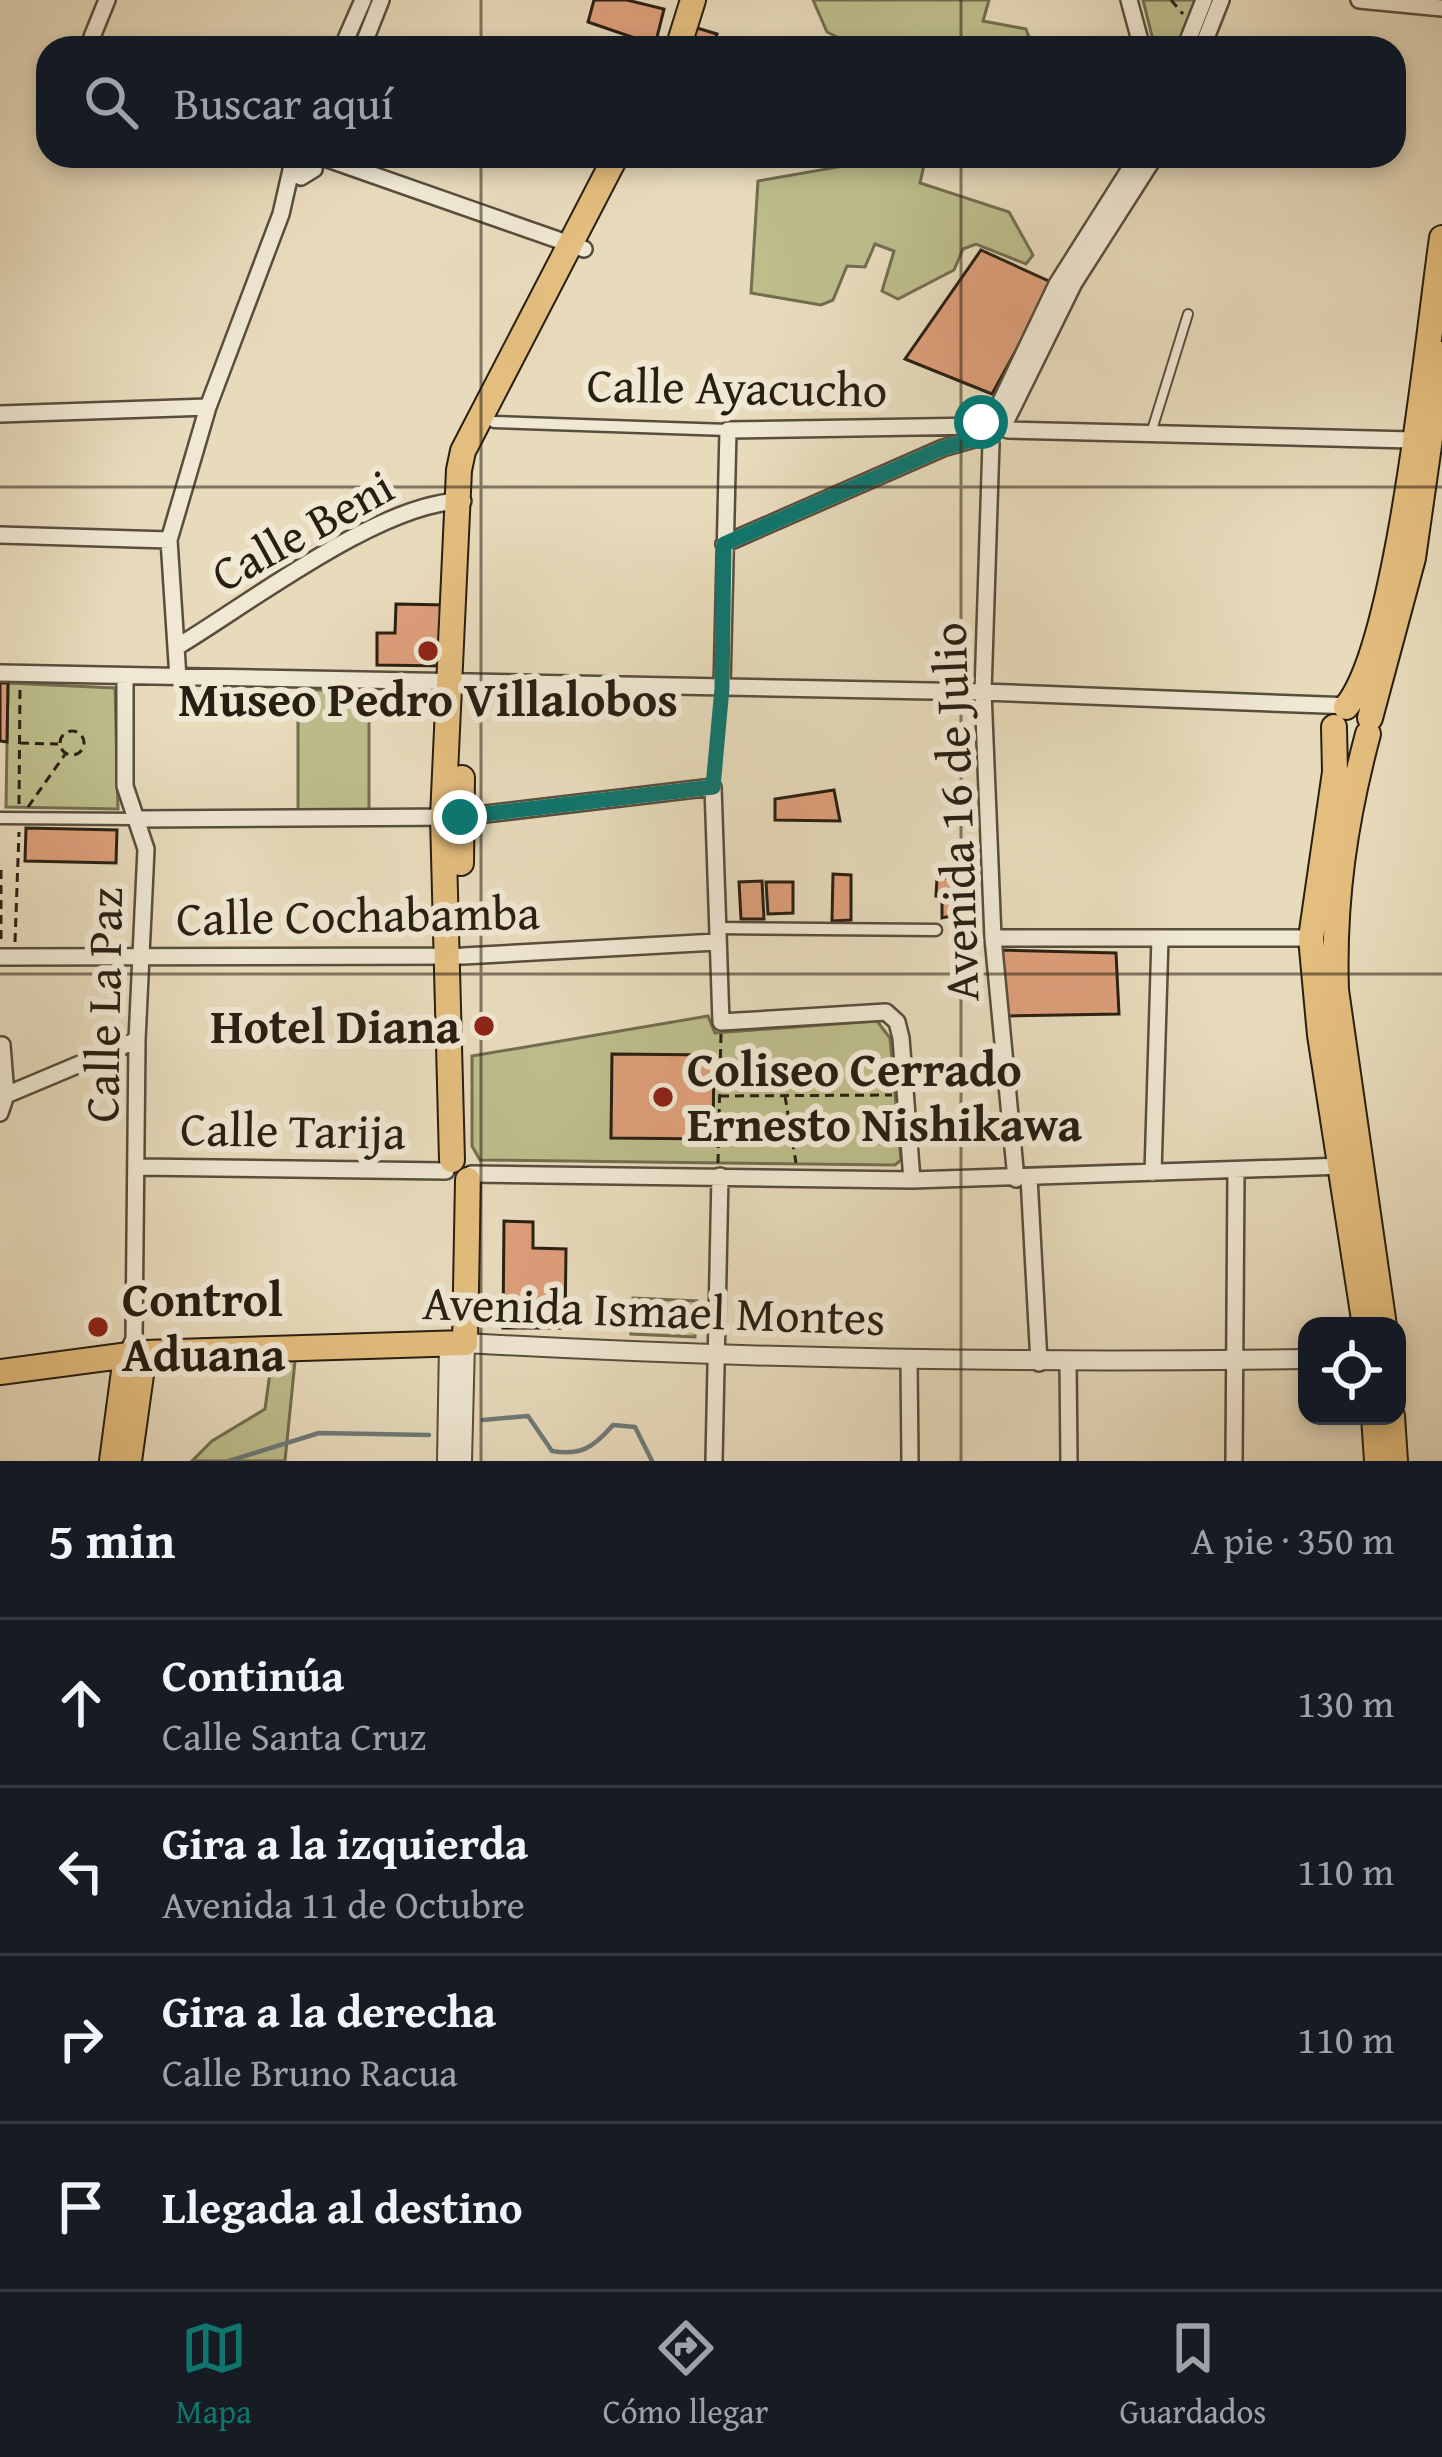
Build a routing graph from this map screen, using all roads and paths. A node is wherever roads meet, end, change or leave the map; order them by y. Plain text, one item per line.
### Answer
1 (107, 0) edge
2 (363, 0) edge
3 (381, 0) edge
4 (675, 0) edge
5 (693, 0) edge
6 (1129, 0) edge
7 (1171, 0) edge
8 (1204, 0) edge
9 (1220, 0) edge
10 (1359, 0) edge
11 (1442, 8) edge
12 (1190, 15) dead end
13 (92, 36) edge
14 (348, 36) edge
15 (367, 36) edge
16 (665, 36) edge
17 (682, 36) edge
18 (1139, 36) edge
19 (1190, 36) edge
20 (1206, 36) edge
21 (291, 168) edge
22 (315, 168) edge
23 (337, 168) edge
24 (611, 168) edge
25 (623, 168) edge
26 (1126, 168) edge
27 (1147, 168) edge
28 (281, 214) junction
29 (1442, 238) edge
30 (578, 247) junction
31 (1188, 314) dead end
32 (1442, 354) edge
33 (208, 407) junction
34 (1438, 409) edge
35 (0, 414) edge
36 (494, 422) junction
37 (1003, 422) junction
38 (728, 430) junction
39 (984, 435) junction
40 (1150, 436) junction
41 (1412, 440) junction
42 (461, 501) junction
43 (0, 535) edge
44 (169, 540) junction
45 (724, 544) junction
46 (180, 645) junction
47 (0, 674) edge
48 (125, 676) junction
49 (178, 678) junction
50 (459, 681) junction
51 (722, 688) junction
52 (983, 692) junction
53 (1288, 705) junction
54 (1349, 721) junction
55 (20, 742) dead end
56 (60, 744) junction
57 (66, 753) junction
58 (713, 787) junction
59 (452, 817) junction
60 (0, 818) edge
61 (19, 818) junction
62 (137, 819) junction
63 (0, 867) edge
64 (18, 868) dead end
65 (936, 929) dead end
66 (716, 935) junction
67 (993, 938) junction
68 (1160, 938) junction
69 (1312, 938) junction
70 (456, 956) junction
71 (4, 957) edge
72 (143, 957) junction
73 (721, 1022) junction
74 (136, 1040) junction
75 (2, 1045) edge
76 (904, 1094) junction
77 (6, 1095) junction
78 (719, 1096) junction
79 (785, 1096) junction
80 (0, 1113) edge
81 (1351, 1165) junction
82 (138, 1167) junction
83 (459, 1171) junction
84 (1236, 1172) junction
85 (1153, 1173) junction
86 (720, 1176) junction
87 (798, 1177) junction
88 (1023, 1178) junction
89 (912, 1180) junction
90 (1364, 1317) edge
91 (1382, 1317) edge
92 (457, 1343) junction
93 (135, 1350) junction
94 (715, 1357) junction
95 (1298, 1359) edge
96 (909, 1360) junction
97 (1237, 1360) junction
98 (1068, 1363) junction
99 (1039, 1364) junction
100 (0, 1372) edge
101 (1375, 1425) edge
102 (1393, 1425) edge
103 (112, 1461) edge
104 (129, 1461) edge
105 (447, 1461) edge
106 (462, 1461) edge
107 (714, 1461) edge
108 (910, 1461) edge
109 (1069, 1461) edge
110 (1234, 1461) edge
111 (1377, 1461) edge
112 (1395, 1461) edge

1 - 13 street
2 - 14 street
3 - 15 street
4 - 16 main road
5 - 17 main road
6 - 18 street
7 - 12 path
8 - 19 street
9 - 20 street
10 - 11 street
21 - 28 street
22 - 28 street
23 - 30 street
24 - 30 main road
25 - 30 main road
26 - 37 street
27 - 37 street
28 - 33 street
29 - 41 main road
30 - 36 main road
30 - 42 main road
31 - 40 lane
32 - 34 main road
33 - 35 street
33 - 44 street
34 - 54 main road
36 - 38 street, Calle Ayacucho
36 - 42 main road
37 - 39 street
37 - 39 street
37 - 40 street
38 - 39 street, Calle Ayacucho
38 - 45 street
39 - 45 street
39 - 52 street, Avenida 16 de Julio
40 - 41 street
41 - 54 main road
42 - 46 street, Calle Beni
42 - 50 main road
43 - 44 street
44 - 46 street
45 - 51 street
46 - 49 street
47 - 48 street
48 - 49 street
48 - 62 street, Calle La Paz
49 - 50 street
50 - 51 street
50 - 59 main road
51 - 52 street
51 - 58 path
52 - 53 street
52 - 67 street, Avenida 16 de Julio
53 - 54 street
53 - 54 street
54 - 69 main road
54 - 81 main road
55 - 56 path
56 - 57 path
56 - 57 path
57 - 61 path
58 - 59 street
58 - 66 street
59 - 62 street
59 - 70 main road
60 - 61 street
61 - 62 street
62 - 72 street, Calle La Paz
63 - 64 path
63 - 71 path
65 - 66 street, Calle Cochabamba
66 - 70 street, Calle Cochabamba
66 - 73 street
67 - 68 street
67 - 88 street, Avenida 16 de Julio
68 - 69 street
68 - 85 street
69 - 81 main road
70 - 72 street, Calle Cochabamba
70 - 83 main road
71 - 72 street, Calle Cochabamba
72 - 74 street, Calle La Paz
73 - 76 street
73 - 78 path
74 - 77 street
74 - 82 street, Calle La Paz
75 - 77 street
76 - 79 path
76 - 89 street
77 - 80 street
78 - 79 path
78 - 86 path
79 - 87 path
81 - 84 street, Calle Tarija
81 - 90 main road
81 - 91 main road
82 - 83 street, Calle Tarija
82 - 93 street, Calle La Paz
83 - 86 street, Calle Tarija
83 - 92 main road
84 - 85 street, Calle Tarija
84 - 97 street
85 - 88 street, Calle Tarija
86 - 87 street, Calle Tarija
86 - 94 street
87 - 89 street, Calle Tarija
88 - 89 street, Calle Tarija
88 - 99 street, Avenida 16 de Julio
92 - 93 main road, Avenida Ismael Montes
92 - 94 street, Avenida Ismael Montes
92 - 105 street
92 - 106 street
93 - 100 main road, Avenida Ismael Montes
93 - 103 main road
93 - 104 main road
94 - 96 street, Avenida Ismael Montes
94 - 107 street
95 - 97 street, Avenida Ismael Montes
96 - 99 street, Avenida Ismael Montes
96 - 108 street
97 - 98 street, Avenida Ismael Montes
97 - 110 street
98 - 99 street, Avenida Ismael Montes
98 - 109 street
101 - 111 main road
102 - 112 main road

